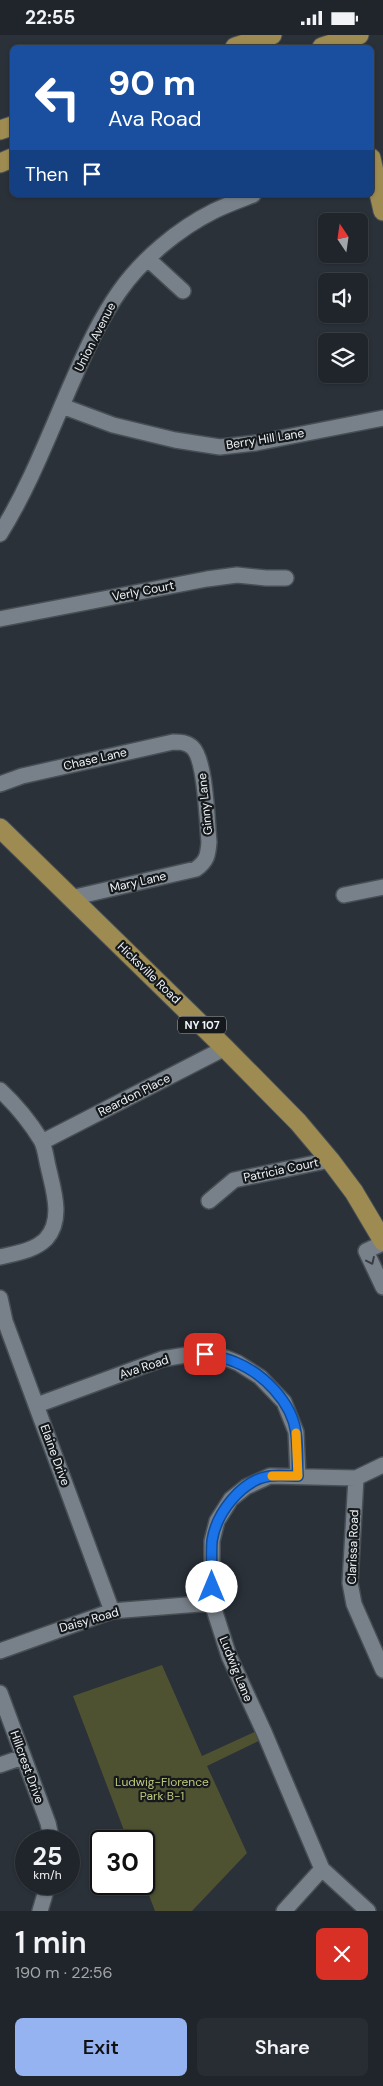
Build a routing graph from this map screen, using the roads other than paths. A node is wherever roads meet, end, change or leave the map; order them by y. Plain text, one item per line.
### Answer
1 (272, 35) edge
2 (350, 39) edge
3 (241, 45) edge
4 (329, 45) edge
5 (374, 170) edge
6 (247, 197) edge
7 (383, 211) edge
8 (148, 259) junction
9 (183, 291) dead end
10 (62, 405) junction
11 (383, 418) edge
12 (0, 534) edge
13 (286, 578) dead end
14 (0, 619) edge
15 (190, 746) joint
16 (0, 784) edge
17 (0, 828) edge
18 (204, 864) joint
19 (383, 887) edge
20 (344, 895) dead end
21 (71, 898) junction
22 (225, 1048) junction
23 (0, 1090) edge
24 (42, 1142) junction
25 (330, 1160) junction
26 (209, 1201) dead end
27 (383, 1242) edge
28 (0, 1257) edge
29 (383, 1287) edge
30 (0, 1298) edge
31 (37, 1405) junction
32 (383, 1465) edge
33 (298, 1476) junction
34 (356, 1478) junction
35 (212, 1603) junction
36 (112, 1611) junction
37 (0, 1651) edge
38 (383, 1670) edge
39 (0, 1693) edge
40 (23, 1757) junction
41 (0, 1765) edge
42 (50, 1830) edge
43 (322, 1869) junction
44 (45, 1895) edge
45 (40, 1911) edge
46 (284, 1911) edge
47 (368, 1911) edge

1 - 3 main road
2 - 4 main road
5 - 7 main road
6 - 8 street, Union Avenue
8 - 9 street
8 - 10 street, Union Avenue
10 - 11 street, Berry Hill Lane
10 - 12 street, Union Avenue
13 - 14 street, Verly Court
15 - 16 street, Chase Lane
15 - 18 street, Ginny Lane
17 - 21 main road, Hicksville Road / NY 107
18 - 21 street, Mary Lane
19 - 20 street
21 - 22 main road, Hicksville Road / NY 107
22 - 24 street, Reardon Place
22 - 25 main road, Hicksville Road / NY 107
23 - 24 street
24 - 28 street
25 - 26 street, Patricia Court
25 - 27 main road, Hicksville Road / NY 107
27 -> 29 street, Hicksville Road
30 - 31 street, Elaine Drive
31 - 33 street, Ava Road
31 - 36 street, Elaine Drive
32 - 34 street, Ludwig Lane
33 - 34 street, Ludwig Lane
33 - 35 street, Ludwig Lane
34 - 38 street, Clarissa Road
35 - 36 street, Daisy Road
35 - 43 street, Ludwig Lane
36 - 37 street, Daisy Road
39 - 40 street, Hillcrest Drive
40 - 41 street
40 - 42 street, Hillcrest Drive
43 - 46 street
43 - 47 street, Ludwig Lane
44 - 45 street

